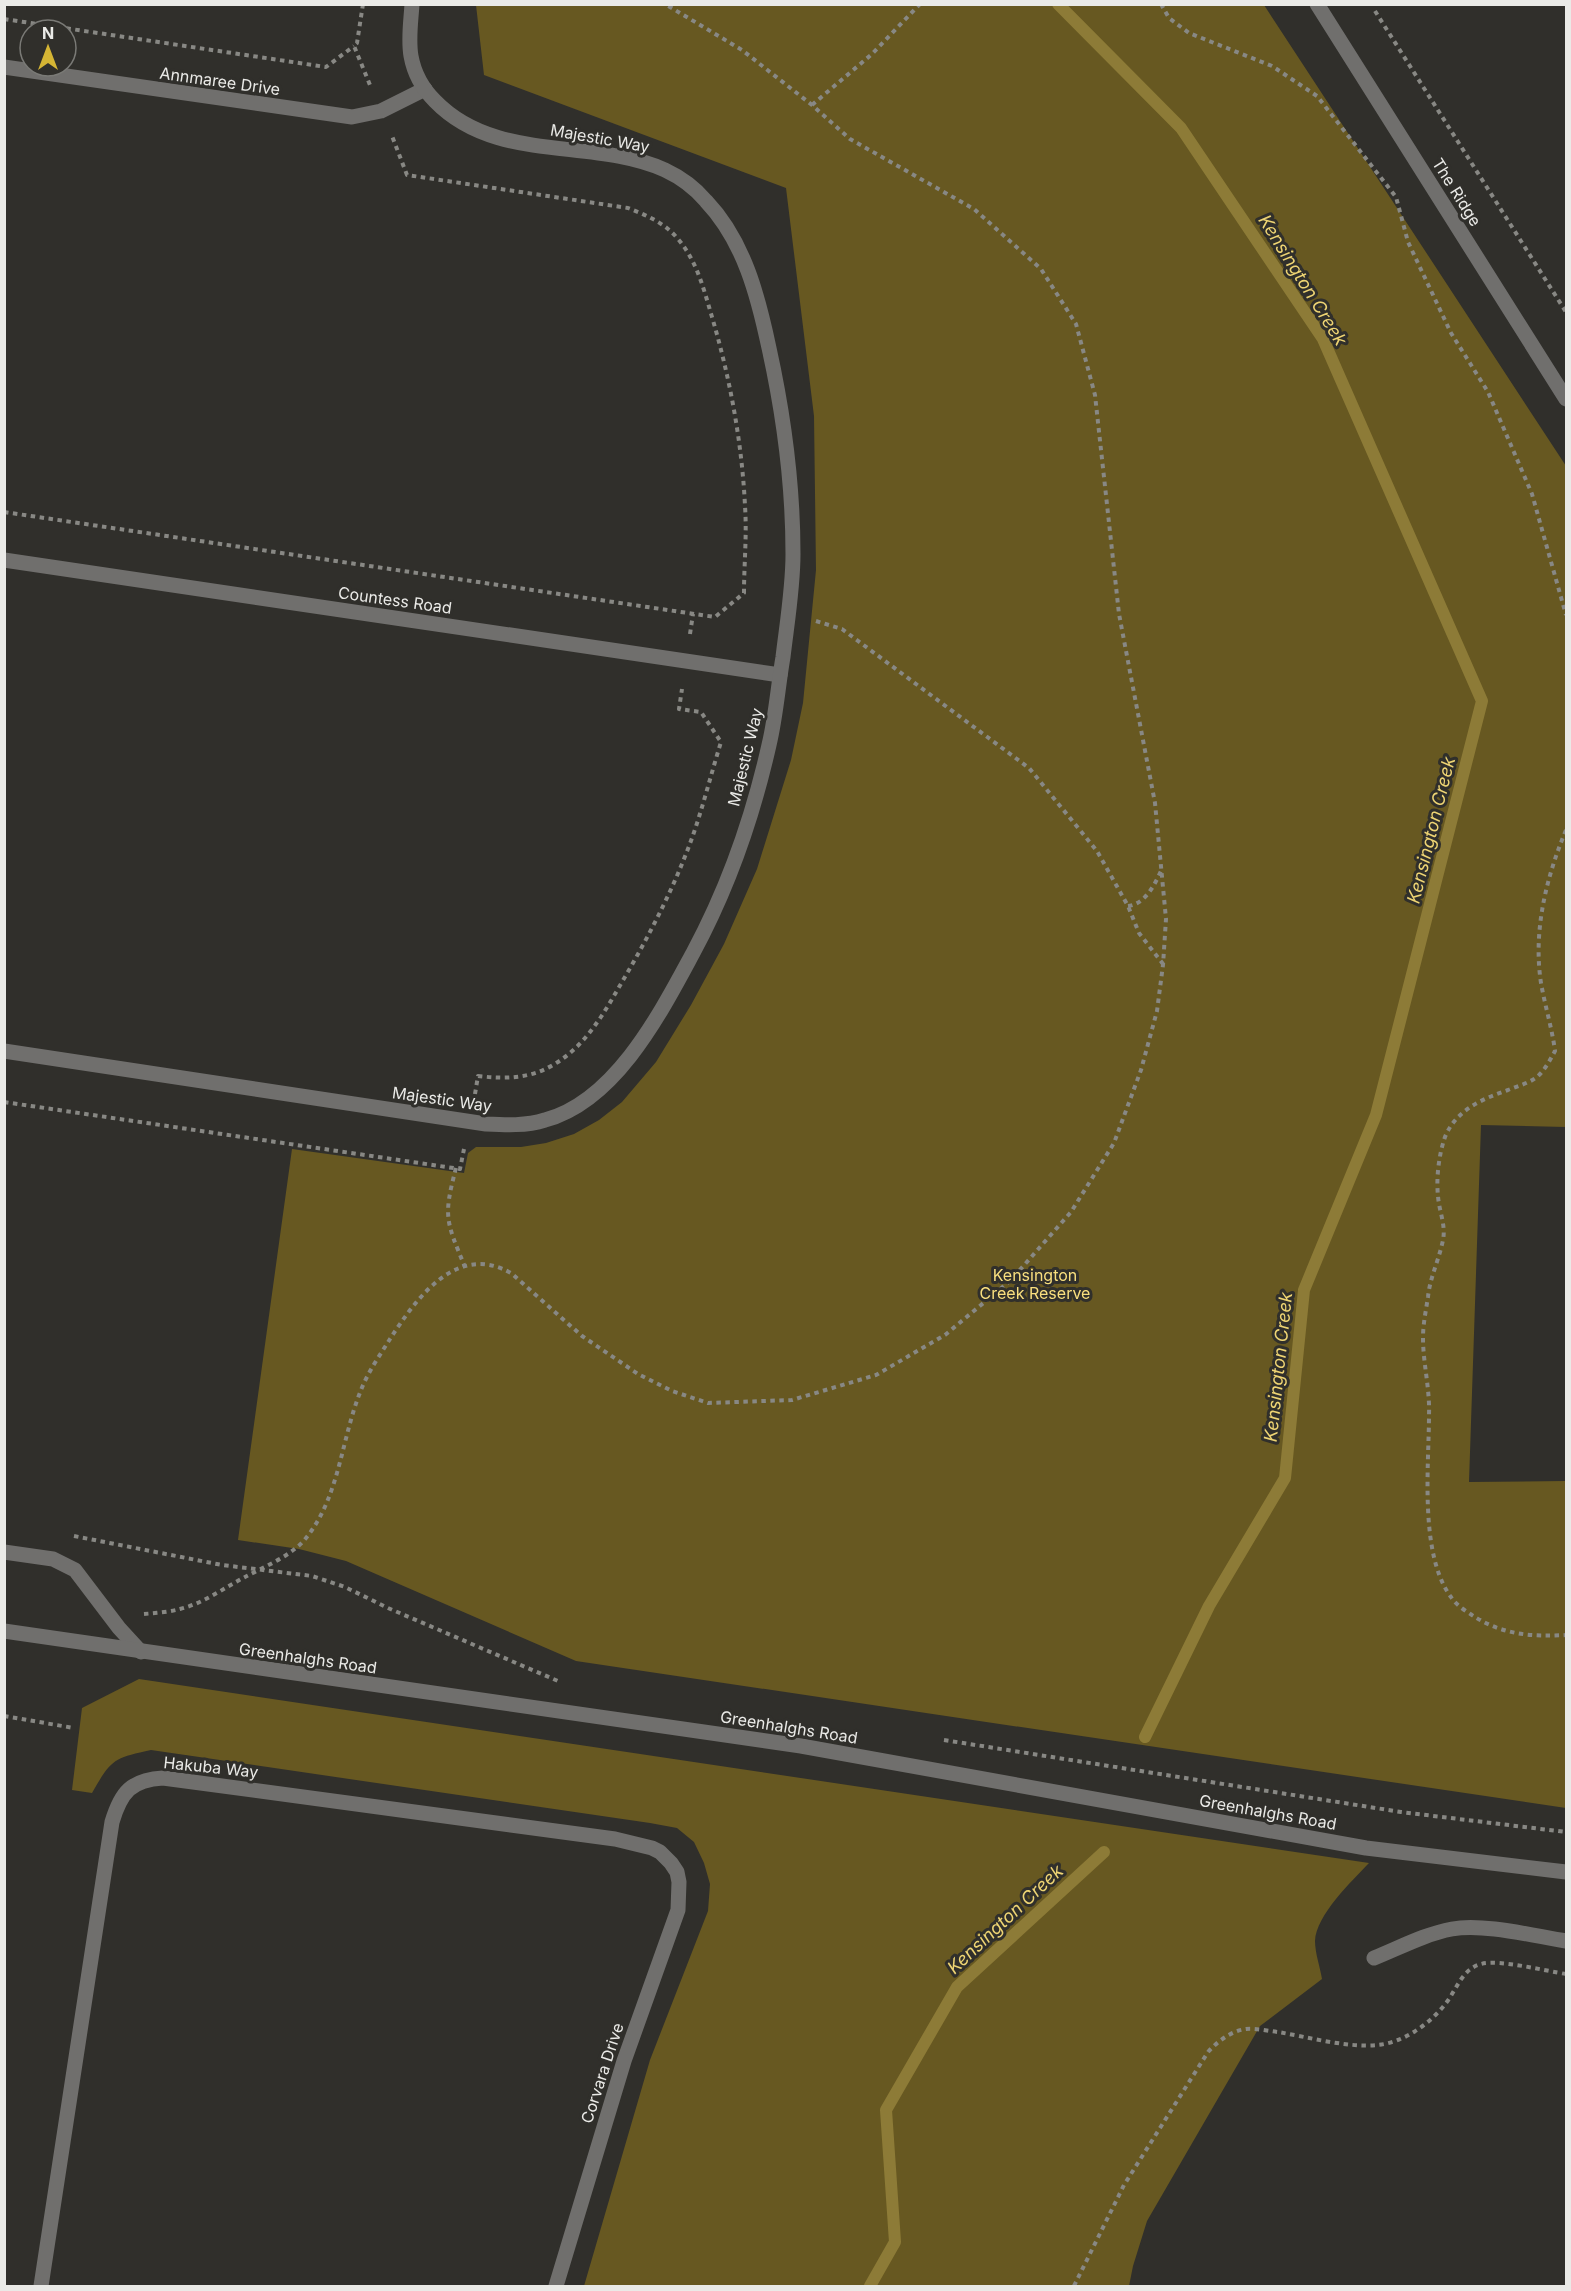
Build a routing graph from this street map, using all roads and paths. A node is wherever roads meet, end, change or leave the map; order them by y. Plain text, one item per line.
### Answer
1 (363, 4) edge
2 (412, 4) edge
3 (665, 4) edge
4 (920, 4) edge
5 (1161, 4) edge
6 (1317, 4) edge
7 (1375, 11) dead end
8 (4, 19) edge
9 (354, 46) junction
10 (4, 67) edge
11 (425, 89) junction
12 (812, 105) junction
13 (381, 111) junction
14 (1566, 312) edge
15 (1566, 399) edge
16 (4, 512) edge
17 (4, 560) edge
18 (693, 614) junction
19 (1566, 615) edge
20 (788, 616) junction
21 (686, 661) junction
22 (780, 675) junction
23 (1566, 830) edge
24 (1161, 870) junction
25 (1128, 906) junction
26 (1163, 965) junction
27 (4, 1051) edge
28 (4, 1102) edge
29 (469, 1122) junction
30 (456, 1168) junction
31 (465, 1267) junction
32 (73, 1536) dead end
33 (4, 1552) edge
34 (261, 1570) junction
35 (109, 1614) junction
36 (4, 1631) edge
37 (1566, 1635) edge
38 (141, 1652) junction
39 (567, 1685) dead end
40 (4, 1716) edge
41 (74, 1728) dead end
42 (941, 1740) dead end
43 (1566, 1832) edge
44 (677, 1872) joint
45 (1566, 1872) edge
46 (1566, 1941) edge
47 (1374, 1958) dead end
48 (1566, 1974) edge
49 (41, 2286) edge
50 (556, 2286) edge
51 (1074, 2286) edge

1 - 9 path
2 - 11 street, Majestic Way
3 - 12 path
4 - 12 path
5 - 19 path
6 - 15 street, The Ridge
7 - 14 path
8 - 9 path
9 - 13 path
10 - 13 street, Annmaree Drive
11 - 13 street, Annmaree Drive
11 - 20 street, Majestic Way
12 - 24 path
13 - 18 path
16 - 18 path
17 - 21 street, Countess Road
18 - 21 path
20 - 22 street, Majestic Way
20 - 25 path
21 - 22 street, Countess Road
21 - 29 path
22 - 29 street, Majestic Way
23 - 37 path
24 - 25 path
24 - 26 path
25 - 26 path
26 - 31 path
27 - 29 street, Majestic Way
28 - 30 path
29 - 30 path
30 - 31 path
31 - 34 path
32 - 34 path
33 - 35 street
34 - 35 path
34 - 39 path
35 - 38 street
36 - 38 street, Greenhalghs Road
38 - 45 street, Greenhalghs Road
40 - 41 path
42 - 43 path
44 - 49 street, Hakuba Way
44 - 50 street, Corvara Drive
46 - 47 street
48 - 51 path

